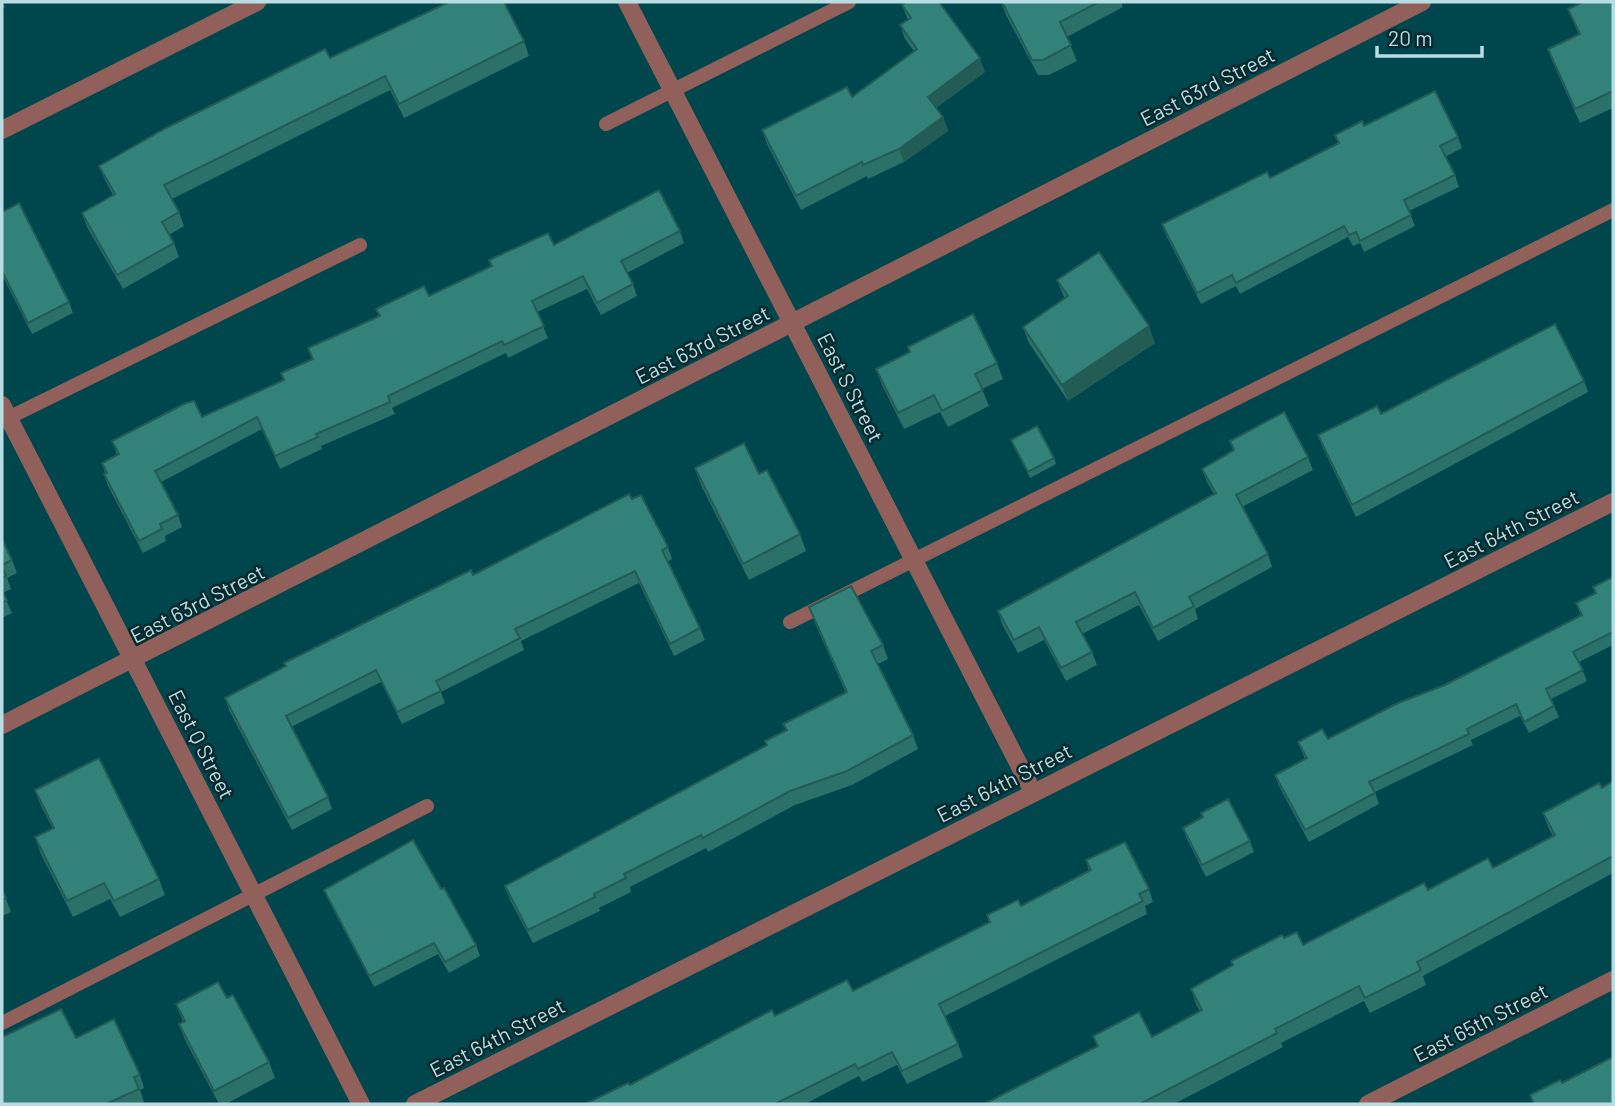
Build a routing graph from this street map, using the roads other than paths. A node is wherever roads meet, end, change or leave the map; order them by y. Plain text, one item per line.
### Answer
1 (257, 2) edge
2 (627, 2) edge
3 (849, 2) edge
4 (1422, 2) edge
5 (673, 91) junction
6 (606, 124) dead end
7 (2, 131) edge
8 (1613, 210) edge
9 (360, 245) dead end
10 (792, 323) junction
11 (4, 415) edge
12 (1613, 502) edge
13 (914, 559) junction
14 (790, 622) dead end
15 (133, 661) junction
16 (2, 725) edge
17 (1033, 792) junction
18 (427, 806) dead end
19 (254, 894) junction
20 (1613, 981) edge
21 (2, 1023) edge
22 (361, 1104) edge
23 (415, 1104) edge
24 (1368, 1104) edge

1 - 7 street
2 - 5 street, East S Street
3 - 5 lane
4 - 10 street, East 63rd Street
5 - 6 lane
5 - 10 street, East S Street
8 - 13 lane
9 - 11 lane
10 - 13 street, East S Street
10 - 15 street, East 63rd Street
11 - 15 street, East Q Street
12 - 17 street, East 64th Street
13 - 14 lane
13 - 17 street, East S Street
15 - 16 street, East 63rd Street
15 - 19 street, East Q Street
17 - 23 street, East 64th Street
18 - 19 lane
19 - 21 lane
19 - 22 street, East Q Street
20 - 24 street, East 65th Street

